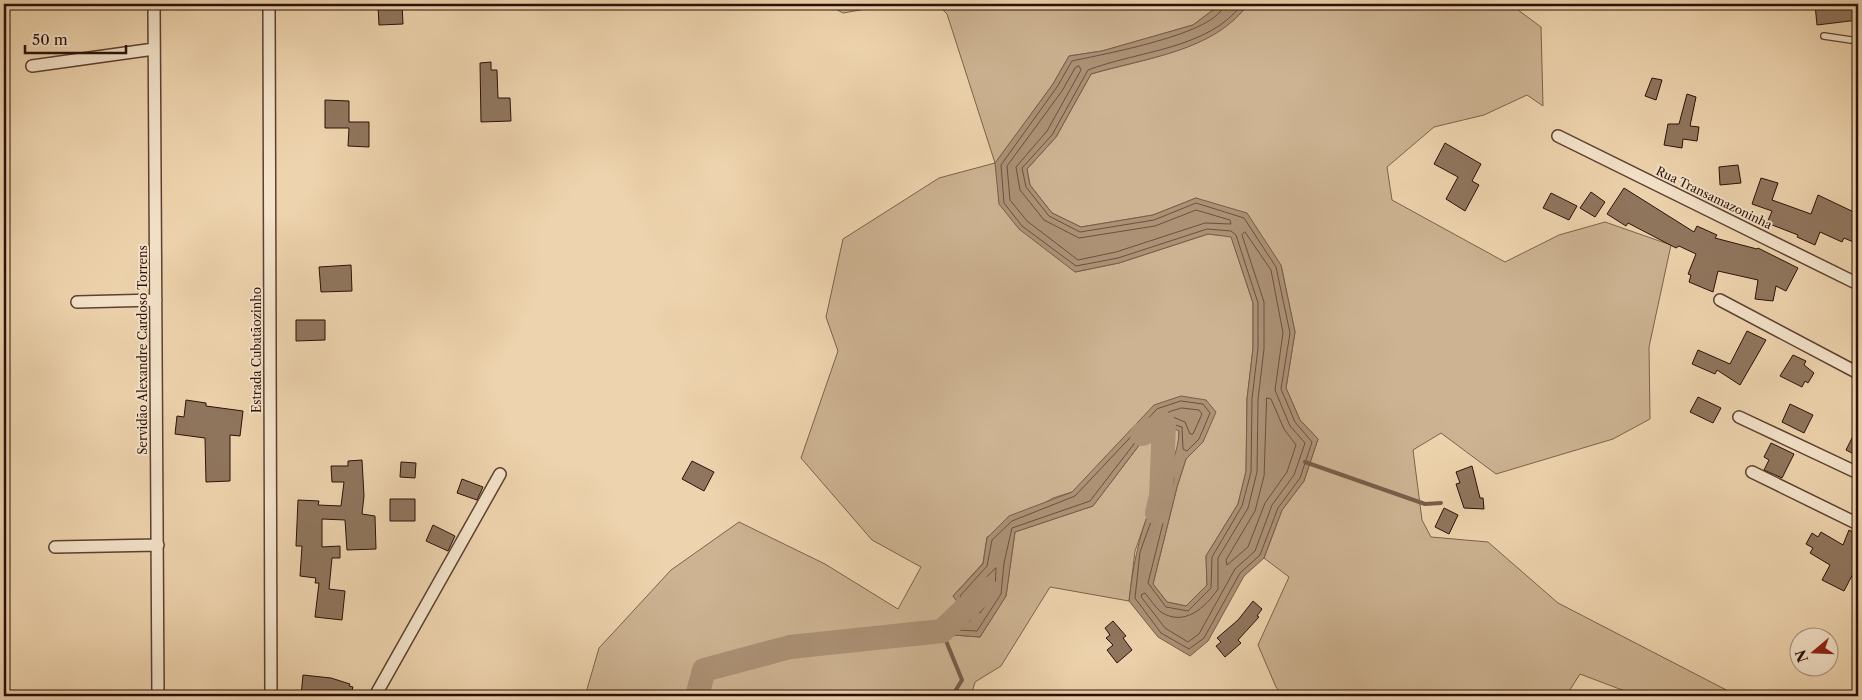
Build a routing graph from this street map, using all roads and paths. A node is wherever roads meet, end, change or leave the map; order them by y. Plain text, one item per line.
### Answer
1 (154, 4) edge
2 (269, 4) edge
3 (1824, 36) dead end
4 (1858, 41) edge
5 (154, 49) junction
6 (32, 66) dead end
7 (1558, 136) dead end
8 (1858, 284) edge
9 (156, 300) junction
10 (1720, 300) dead end
11 (77, 302) dead end
12 (1858, 373) edge
13 (1739, 417) dead end
14 (1752, 472) dead end
15 (1858, 473) edge
16 (500, 474) dead end
17 (1858, 524) edge
18 (158, 544) junction
19 (54, 546) dead end
20 (158, 696) edge
21 (271, 696) edge
22 (375, 696) edge

1 - 5 street, Servidão Alexandre Cardoso Torrens
2 - 21 street, Estrada Cubatãozinho
3 - 4 lane
5 - 6 street
5 - 9 street, Servidão Alexandre Cardoso Torrens
7 - 8 street, Rua Transamazoninha
9 - 11 street
9 - 18 street, Servidão Alexandre Cardoso Torrens
10 - 12 street
13 - 15 street
14 - 17 street
16 - 22 street
18 - 19 street
18 - 20 street, Servidão Alexandre Cardoso Torrens

